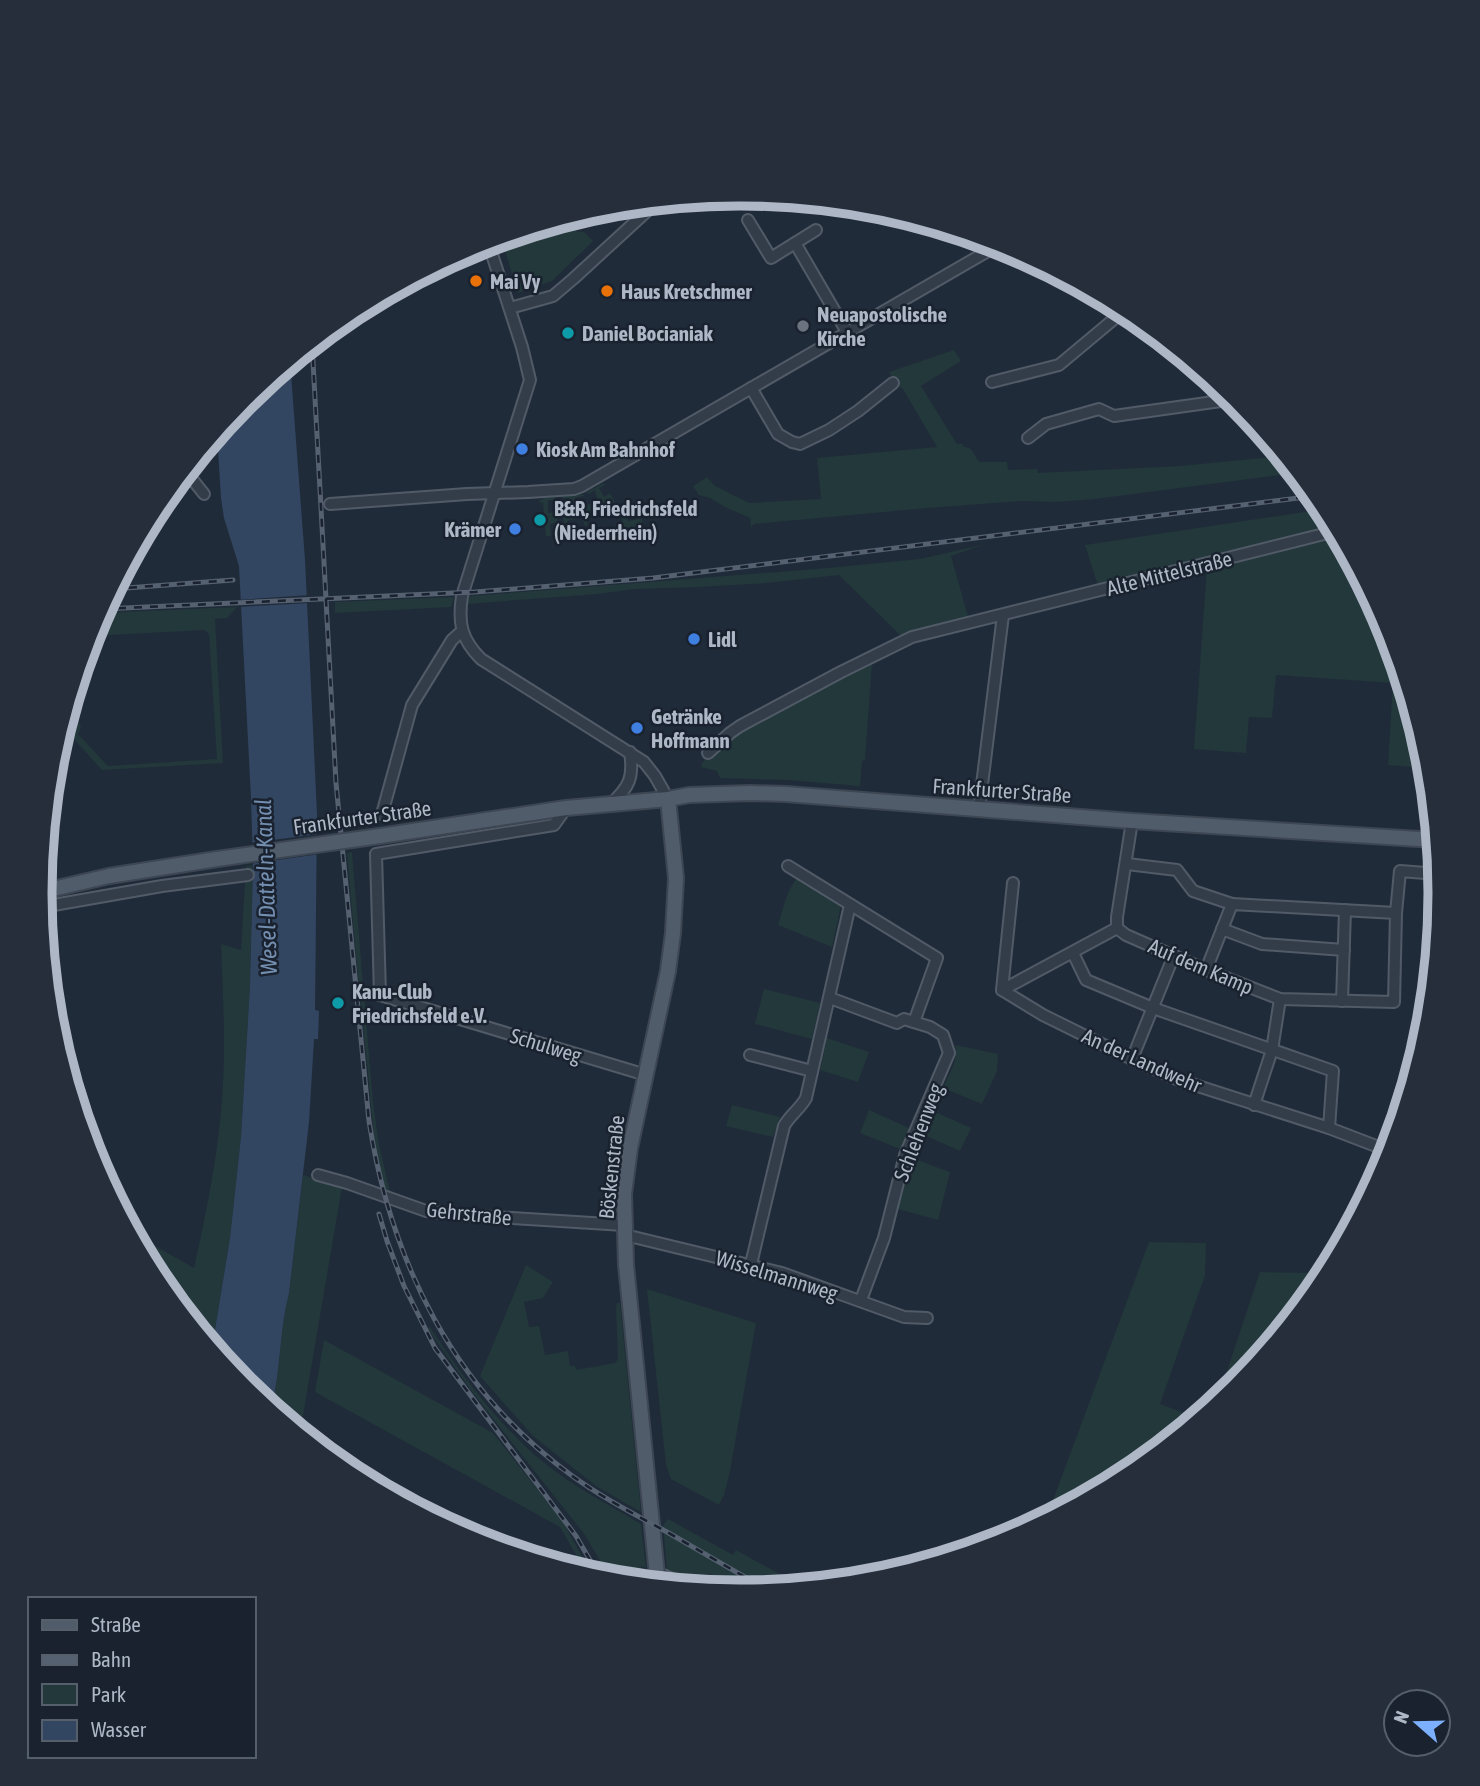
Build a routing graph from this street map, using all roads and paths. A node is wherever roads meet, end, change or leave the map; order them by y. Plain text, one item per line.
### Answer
1 (647, 212) edge
2 (748, 220) dead end
3 (816, 230) dead end
4 (795, 243) junction
5 (491, 252) edge
6 (987, 252) edge
7 (510, 308) junction
8 (1115, 317) edge
9 (847, 332) junction
10 (992, 382) dead end
11 (893, 383) dead end
12 (751, 388) junction
13 (1215, 396) edge
14 (1215, 401) junction
15 (1219, 401) edge
16 (1028, 438) dead end
17 (191, 479) edge
18 (204, 494) dead end
19 (495, 494) junction
20 (330, 504) dead end
21 (1326, 534) edge
22 (1003, 615) junction
23 (461, 631) junction
24 (630, 752) junction
25 (708, 753) dead end
26 (668, 799) junction
27 (611, 804) junction
28 (566, 808) junction
29 (979, 809) junction
30 (382, 814) dead end
31 (1132, 821) junction
32 (1425, 840) edge
33 (376, 854) joint
34 (1126, 864) junction
35 (788, 866) dead end
36 (1427, 873) edge
37 (248, 875) dead end
38 (1013, 883) dead end
39 (52, 889) edge
40 (1232, 904) junction
41 (53, 905) edge
42 (850, 905) junction
43 (1345, 910) junction
44 (1396, 912) junction
45 (1117, 929) junction
46 (1222, 929) junction
47 (1344, 950) junction
48 (1073, 953) junction
49 (1174, 956) junction
50 (1206, 970) junction
51 (1002, 990) junction
52 (830, 998) junction
53 (1280, 999) junction
54 (1342, 1001) junction
55 (1153, 1008) junction
56 (914, 1022) junction
57 (1272, 1050) junction
58 (750, 1055) dead end
59 (1132, 1059) junction
60 (812, 1071) junction
61 (646, 1075) junction
62 (1254, 1105) junction
63 (1329, 1128) junction
64 (1379, 1147) edge
65 (318, 1175) dead end
66 (625, 1230) junction
67 (751, 1264) junction
68 (861, 1300) junction
69 (927, 1318) dead end
70 (657, 1576) edge

1 - 7 street
2 - 4 street
3 - 4 street
4 - 9 street
5 - 7 street
6 - 9 street
7 - 19 street
8 - 10 street
9 - 12 street
11 - 12 street
12 - 19 street
13 - 14 street
14 - 15 street
14 - 16 street
17 - 18 street
19 - 20 street
19 - 23 street
21 - 22 street, Alte Mittelstraße
22 - 25 street, Alte Mittelstraße
22 - 29 street
23 - 24 street
23 - 30 street
24 - 26 street
24 - 27 street
26 - 27 main road, Frankfurter Straße
26 - 29 main road, Frankfurter Straße
26 - 61 main road, Böskenstraße
27 - 28 main road, Frankfurter Straße
28 - 33 street, Frankfurter Straße
28 - 39 main road, Frankfurter Straße, bridge
29 - 31 main road, Frankfurter Straße
31 - 32 main road, Frankfurter Straße
31 - 34 street
33 - 61 street, Schulweg
34 - 40 street
34 - 45 street
35 - 42 street
36 - 44 street
37 - 41 street
38 - 51 street
40 - 43 street
40 - 46 street
42 - 52 street
42 - 56 street
43 - 44 street
43 - 47 street
44 - 54 street, Auf dem Kamp
45 - 48 street
45 - 49 street, Auf dem Kamp
46 - 47 street
46 - 50 street
47 - 54 street
48 - 51 street
48 - 55 street
49 - 50 street, Auf dem Kamp
49 - 55 street
50 - 53 street, Auf dem Kamp
51 - 59 street, An der Landwehr
52 - 56 street, Schlehenweg
52 - 60 street
53 - 54 street, Auf dem Kamp
53 - 57 street
55 - 57 street
55 - 59 street
56 - 68 street, Schlehenweg
57 - 62 street
57 - 63 street
58 - 60 street
59 - 62 street, An der Landwehr
60 - 67 street
61 - 66 main road, Böskenstraße
62 - 63 street, An der Landwehr
63 - 64 street, An der Landwehr
65 - 66 street, Gehrstraße
66 - 67 street, Wisselmannweg
66 - 70 main road, Böskenstraße
67 - 68 street, Wisselmannweg
68 - 69 street, Wisselmannweg

